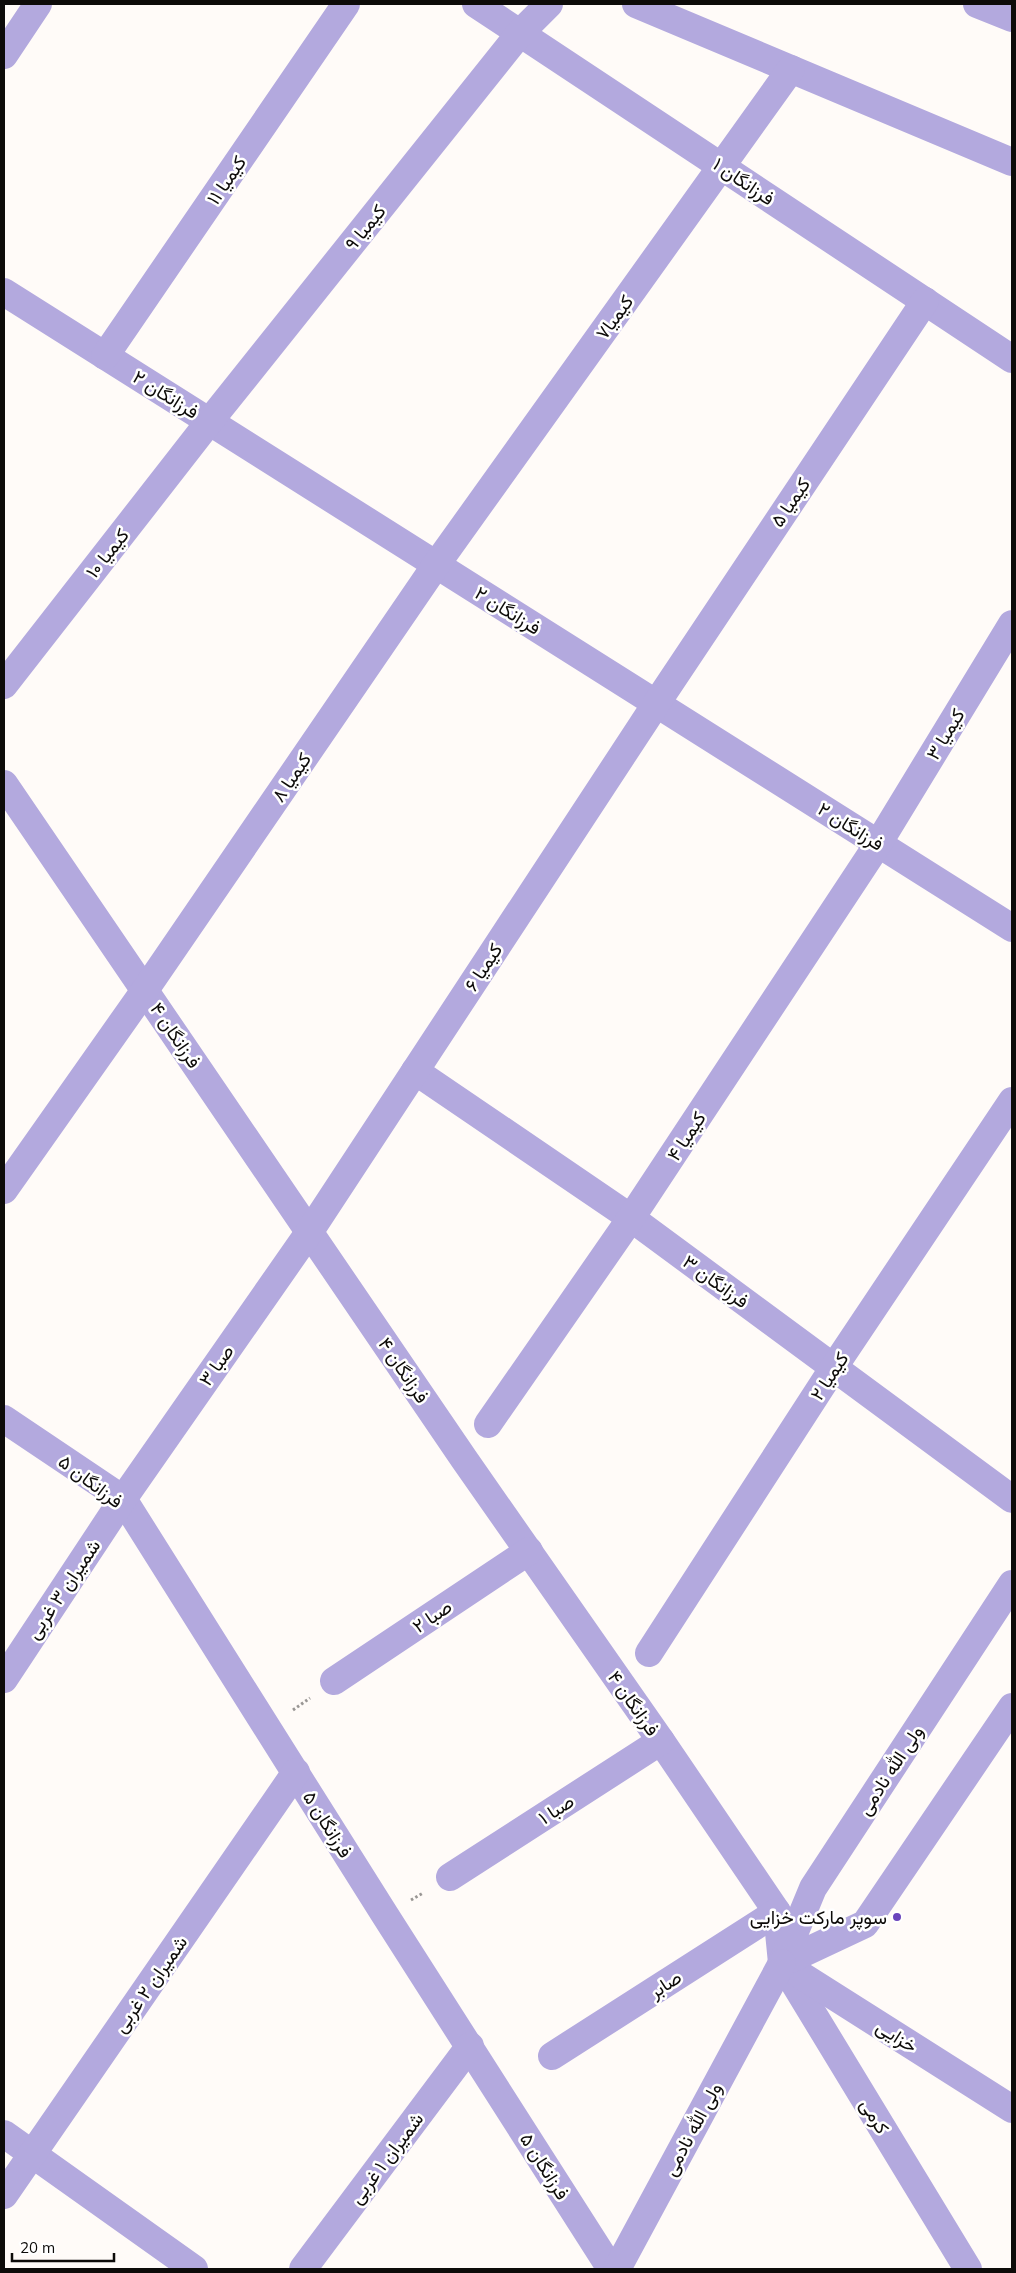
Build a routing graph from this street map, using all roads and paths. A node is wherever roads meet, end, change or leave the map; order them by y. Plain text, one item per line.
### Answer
1 (38, 4) edge
2 (346, 4) edge
3 (476, 4) edge
4 (548, 4) edge
5 (636, 4) edge
6 (977, 4) edge
7 (1012, 18) edge
8 (520, 33) junction
9 (4, 55) edge
10 (792, 69) junction
11 (1012, 162) edge
12 (722, 167) junction
13 (4, 292) edge
14 (925, 301) junction
15 (105, 356) junction
16 (1012, 359) edge
17 (209, 422) junction
18 (436, 565) junction
19 (1012, 624) edge
20 (4, 685) edge
21 (656, 704) junction
22 (4, 784) edge
23 (878, 844) junction
24 (1012, 928) edge
25 (145, 990) junction
26 (415, 1071) junction
27 (1012, 1102) edge
28 (4, 1190) edge
29 (631, 1218) junction
30 (310, 1231) junction
31 (834, 1368) junction
32 (4, 1419) edge
33 (488, 1424) dead end
34 (1012, 1498) edge
35 (123, 1499) junction
36 (529, 1551) junction
37 (1012, 1584) edge
38 (648, 1653) dead end
39 (4, 1678) edge
40 (334, 1681) joint
41 (1012, 1707) edge
42 (268, 1728) junction
43 (661, 1741) junction
44 (296, 1772) junction
45 (450, 1876) joint
46 (777, 1912) junction
47 (385, 1916) junction
48 (782, 1963) junction
49 (470, 2046) junction
50 (552, 2056) dead end
51 (1012, 2109) edge
52 (4, 2134) edge
53 (33, 2154) junction
54 (4, 2196) edge
55 (194, 2269) edge
56 (303, 2269) edge
57 (611, 2269) edge
58 (616, 2269) edge
59 (968, 2269) edge

1 - 9 street
2 - 15 street, کیمیا ۱۱
3 - 8 street, فرزانگان ۱
4 - 8 street, کیمیا ۹
5 - 10 street
6 - 7 street
8 - 12 street, فرزانگان ۱
8 - 17 street, کیمیا ۹
10 - 11 street
10 - 12 street, کیمیا۷
12 - 14 street, فرزانگان ۱
12 - 18 street, کیمیا۷
13 - 15 street, فرزانگان ۲
14 - 16 street, فرزانگان ۱
14 - 21 street, کیمیا ۵
15 - 17 street, فرزانگان ۲
17 - 18 street, فرزانگان ۲
17 - 20 street, کیمیا ۱۰
18 - 21 street, فرزانگان ۲
18 - 25 street, کیمیا ۸
19 - 23 street, کیمیا ۳
21 - 23 street, فرزانگان ۲
21 - 26 street, کیمیا ۶
22 - 25 street, فرزانگان ۴
23 - 24 street, فرزانگان ۲
23 - 29 street, کیمیا ۴
25 - 28 street, کیمیا ۸
25 - 30 street, فرزانگان ۴
26 - 29 street, فرزانگان ۳
26 - 30 street, کیمیا ۶
27 - 31 street, کیمیا ۲
29 - 31 street, فرزانگان ۳
29 - 33 street, کیمیا ۴
30 - 35 street, صبا ۳
30 - 36 street, فرزانگان ۴
31 - 34 street, فرزانگان ۳
31 - 38 street, کیمیا ۲
32 - 35 street, فرزانگان ۵
35 - 39 street, شمیران ۳ غربی
35 - 42 street, فرزانگان ۵
36 - 40 street, صبا ۲
36 - 43 street, فرزانگان ۴
37 - 48 street, ولی الله نادمی
40 - 42 path
41 - 48 street
42 - 44 street, فرزانگان ۵
43 - 45 street, صبا ۱
43 - 46 street, فرزانگان ۴
44 - 47 street, فرزانگان ۵
44 - 53 street, شمیران ۲ غربی
45 - 47 path
46 - 48 street, فرزانگان ۴
46 - 50 street, صابر
47 - 49 street, فرزانگان ۵
48 - 51 street, خزایی
48 - 58 street, ولی الله نادمی
48 - 59 street, کرمی
49 - 56 street, شمیران ۱ غربی
49 - 57 street, فرزانگان ۵
52 - 53 street
53 - 54 street, شمیران ۲ غربی
53 - 55 street

